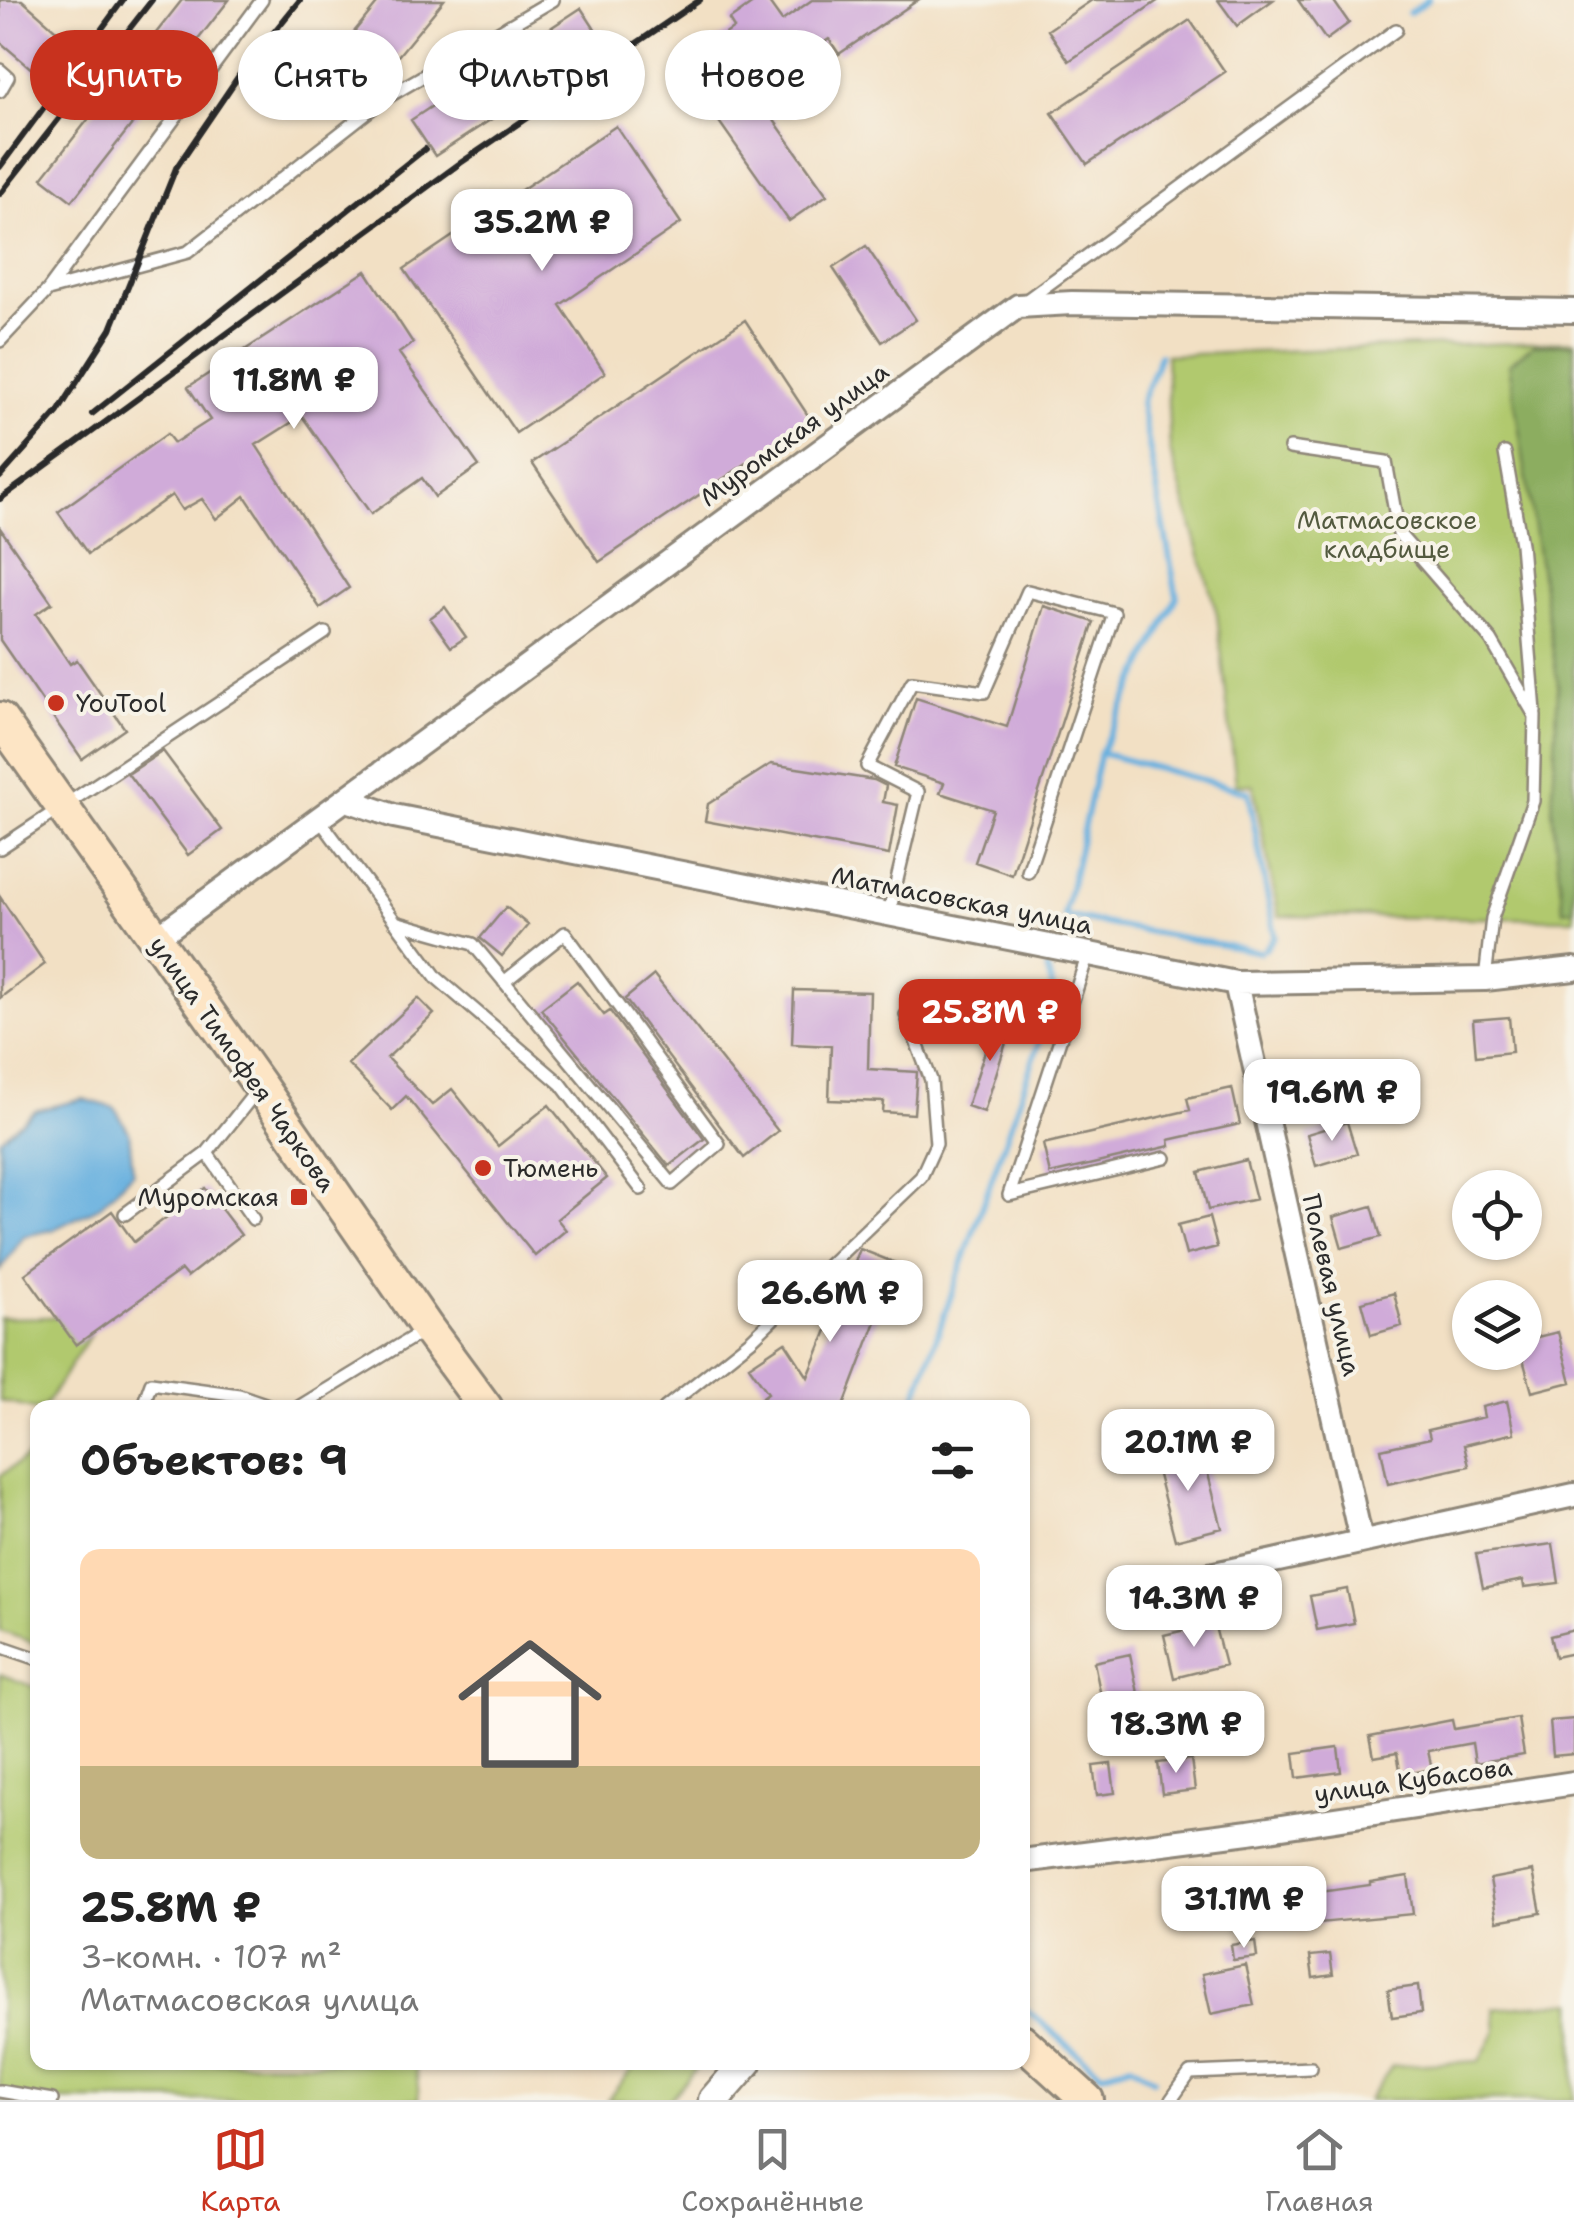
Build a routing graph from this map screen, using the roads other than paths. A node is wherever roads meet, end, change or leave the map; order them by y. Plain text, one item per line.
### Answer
1 (262, 0) edge
2 (552, 0) edge
3 (1396, 30) dead end
4 (0, 70) edge
5 (0, 91) edge
6 (48, 290) junction
7 (1018, 306) junction
8 (1574, 311) edge
9 (0, 341) edge
10 (1290, 448) dead end
11 (1506, 453) dead end
12 (325, 632) dead end
13 (1536, 716) junction
14 (0, 719) edge
15 (346, 800) junction
16 (62, 806) junction
17 (320, 820) junction
18 (0, 848) edge
19 (1028, 872) dead end
20 (888, 913) junction
21 (396, 922) junction
22 (156, 938) junction
23 (1088, 954) junction
24 (1574, 969) edge
25 (1485, 979) junction
26 (504, 982) junction
27 (1236, 983) junction
28 (906, 1015) dead end
29 (260, 1086) junction
30 (207, 1153) junction
31 (1165, 1158) dead end
32 (640, 1188) dead end
33 (124, 1214) dead end
34 (254, 1219) dead end
35 (427, 1328) junction
36 (145, 1400) edge
37 (232, 1400) edge
38 (310, 1400) edge
39 (480, 1400) edge
40 (676, 1400) edge
41 (1574, 1495) edge
42 (1361, 1540) junction
43 (1146, 1589) dead end
44 (0, 1646) edge
45 (30, 1656) edge
46 (1574, 1784) edge
47 (1030, 1860) edge
48 (1030, 2048) edge
49 (1311, 2068) dead end
50 (740, 2070) edge
51 (0, 2091) edge
52 (52, 2100) edge
53 (714, 2100) edge
54 (1086, 2100) edge
55 (1170, 2100) edge

1 - 6 lane
2 - 6 lane
3 - 7 lane
4 - 5 lane
6 - 9 lane
7 - 8 street
7 - 15 street, Муромская улица
10 - 13 lane
11 - 13 lane
12 - 16 lane
13 - 25 lane
14 - 16 main road, улица Тимофея Чаркова
15 - 17 street, Муромская улица
15 - 20 street, Матмасовская улица
16 - 18 lane
16 - 22 main road, улица Тимофея Чаркова
17 - 21 lane
17 - 22 street, Муромская улица
19 - 20 lane
20 - 23 street, Матмасовская улица
21 - 26 lane
21 - 32 lane
22 - 29 main road, улица Тимофея Чаркова
23 - 27 street, Матмасовская улица
23 - 31 lane
24 - 25 street, Матмасовская улица
25 - 27 street, Матмасовская улица
26 - 26 lane
27 - 42 street, Полевая улица
28 - 40 lane
29 - 30 lane
29 - 35 main road, улица Тимофея Чаркова
30 - 33 lane
30 - 34 lane
35 - 38 lane
35 - 39 main road, улица Тимофея Чаркова
36 - 37 lane
41 - 42 street
42 - 43 street
44 - 45 lane
46 - 47 street, улица Кубасова
48 - 54 main road
49 - 55 lane
50 - 53 street
51 - 52 lane

